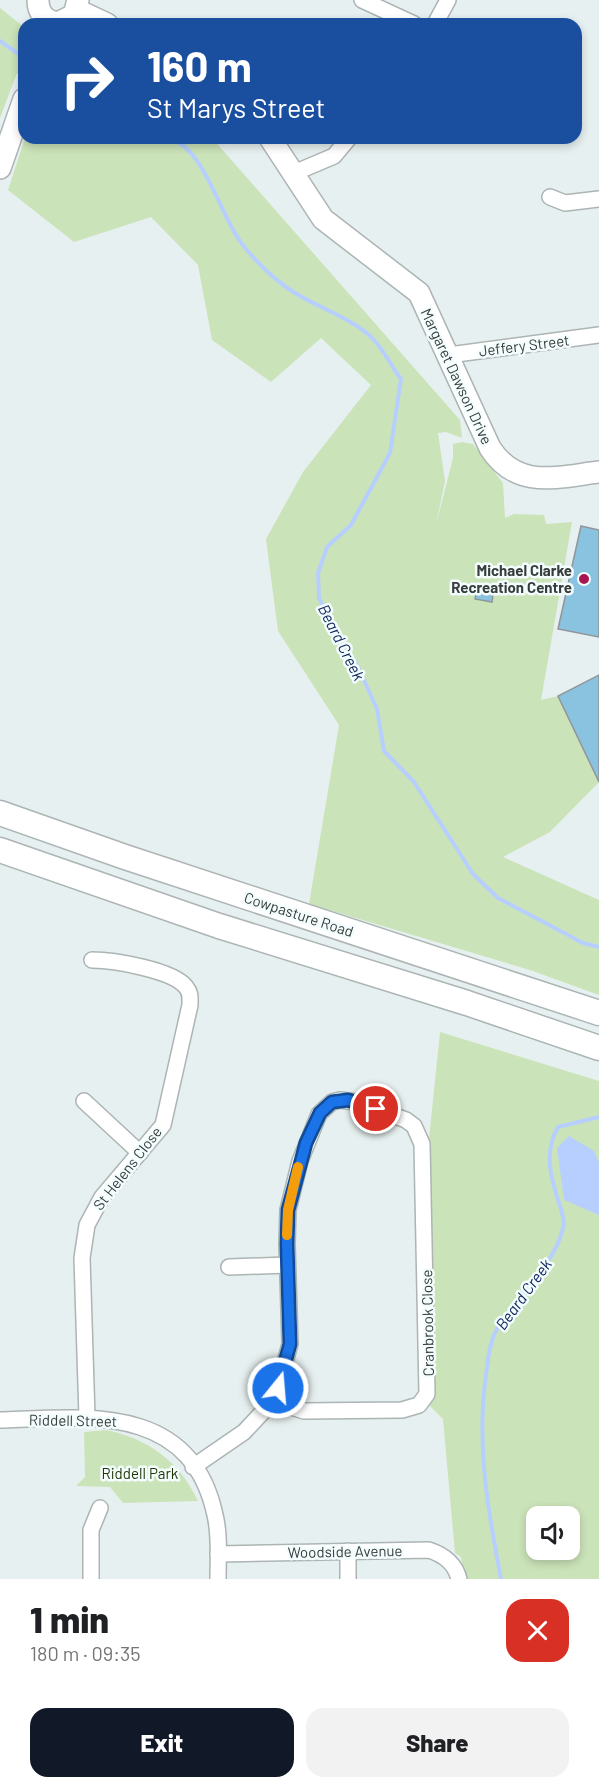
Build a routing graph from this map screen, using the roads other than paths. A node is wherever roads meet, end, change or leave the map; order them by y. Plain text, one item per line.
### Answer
1 (38, 0) edge
2 (362, 0) edge
3 (448, 0) edge
4 (77, 5) edge
5 (47, 18) edge
6 (67, 18) edge
7 (97, 18) edge
8 (401, 18) edge
9 (438, 18) edge
10 (18, 116) edge
11 (274, 144) edge
12 (344, 144) edge
13 (0, 168) edge
14 (294, 173) junction
15 (550, 197) dead end
16 (599, 200) edge
17 (599, 335) edge
18 (449, 355) junction
19 (599, 472) edge
20 (0, 813) edge
21 (0, 850) edge
22 (92, 960) dead end
23 (599, 1013) edge
24 (599, 1048) edge
25 (84, 1101) dead end
26 (140, 1153) junction
27 (288, 1265) junction
28 (229, 1267) dead end
29 (273, 1401) junction
30 (87, 1417) junction
31 (0, 1420) edge
32 (193, 1467) junction
33 (100, 1508) dead end
34 (348, 1551) junction
35 (218, 1554) junction
36 (91, 1579) edge
37 (218, 1579) edge
38 (348, 1579) edge
39 (459, 1579) edge

1 - 5 street
2 - 8 street
3 - 9 street
4 - 6 street
4 - 7 street
10 - 13 street
11 - 14 street, Margaret Dawson Drive
12 - 14 street
14 - 18 street, Margaret Dawson Drive
15 - 16 street
17 - 18 street, Jeffery Street
18 - 19 street, Margaret Dawson Drive
20 - 23 main road, Cowpasture Road
21 - 24 main road
22 - 26 street, St Helens Close
25 - 26 street
26 - 30 street, St Helens Close
27 - 28 street
27 - 29 street
27 - 29 street, Cranbrook Close
29 - 32 street
30 - 31 street, Riddell Street
30 - 32 street, Riddell Street
32 - 35 street, Riddell Street
33 - 36 street
34 - 35 street, Woodside Avenue
34 - 38 street
34 - 39 street, Woodside Avenue
35 - 37 street, Riddell Street

